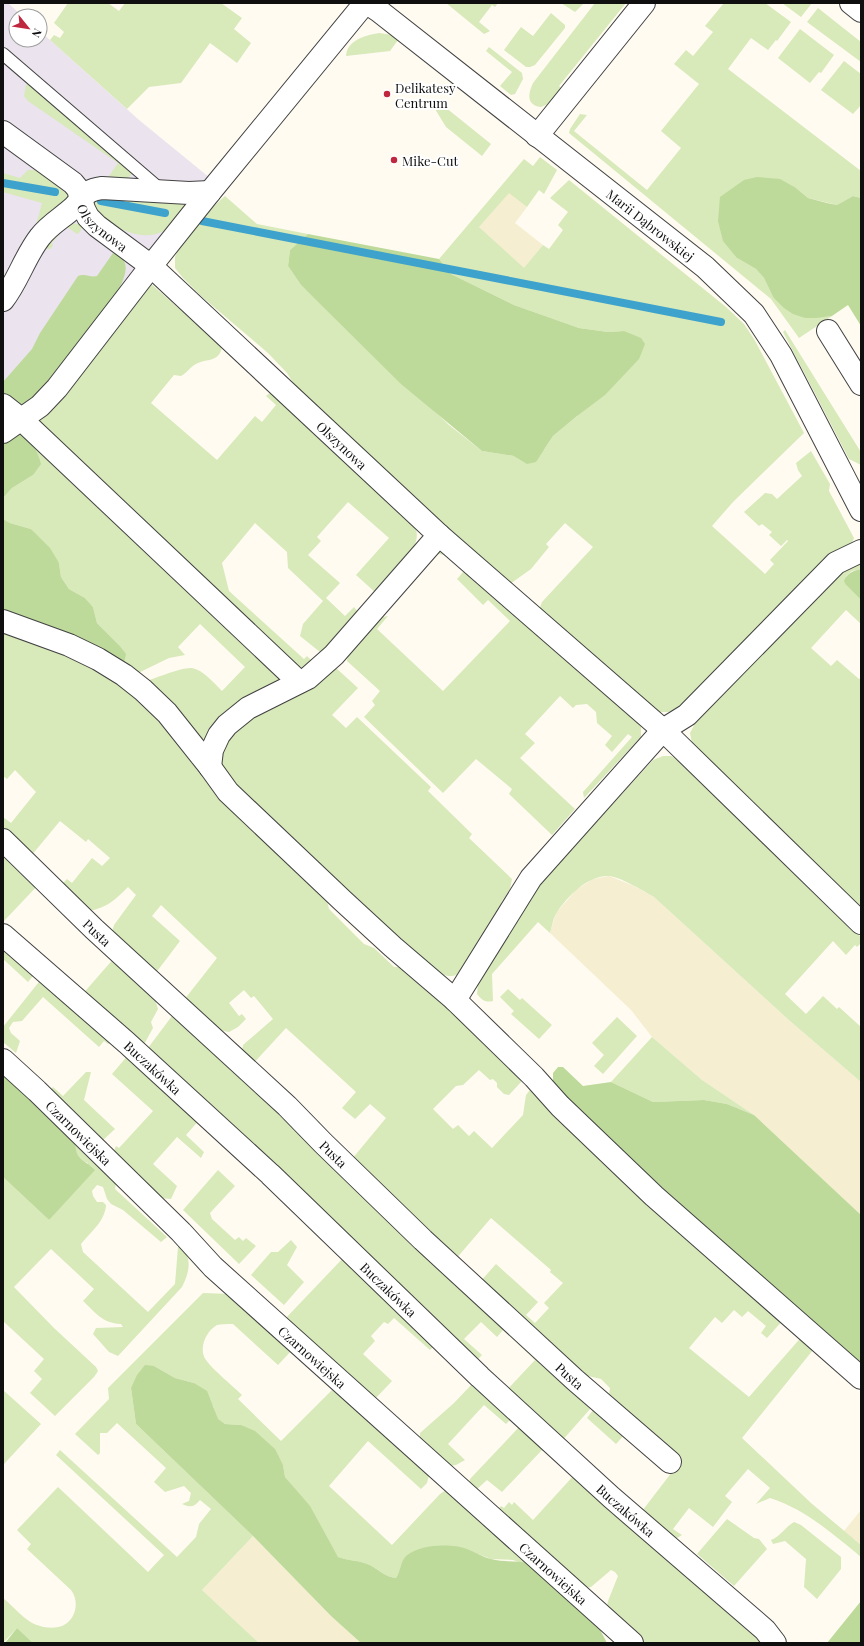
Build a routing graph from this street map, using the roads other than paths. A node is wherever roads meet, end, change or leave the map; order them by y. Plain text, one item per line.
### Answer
1 (366, 3) edge
2 (644, 3) edge
3 (851, 3) edge
4 (861, 11) edge
5 (3, 54) edge
6 (3, 132) edge
7 (537, 136) junction
8 (163, 192) junction
9 (210, 192) junction
10 (81, 200) junction
11 (151, 266) junction
12 (3, 300) edge
13 (828, 331) dead end
14 (861, 384) edge
15 (3, 405) edge
16 (22, 420) junction
17 (3, 432) edge
18 (855, 485) edge
19 (861, 510) edge
20 (440, 535) junction
21 (861, 551) edge
22 (3, 621) edge
23 (299, 682) junction
24 (663, 730) junction
25 (210, 767) junction
26 (3, 840) edge
27 (861, 923) edge
28 (3, 935) edge
29 (455, 1000) junction
30 (3, 1060) edge
31 (861, 1378) edge
32 (670, 1462) dead end
33 (632, 1643) edge
34 (775, 1643) edge

1 - 7 street, Marii Dąbrowskiej
1 - 9 street
2 - 7 street
3 - 4 street
5 - 8 lane
6 - 10 street, Olszynowa
7 - 18 street, Marii Dąbrowskiej
8 - 9 street
8 - 10 street
9 - 11 street
10 - 11 street, Olszynowa
10 - 12 street
11 - 16 street
11 - 20 street, Olszynowa
13 - 14 street
15 - 16 street
16 - 17 street
16 - 23 street
18 - 19 street, Marii Dąbrowskiej
20 - 23 street
20 - 24 street, Olszynowa
21 - 24 street
22 - 25 street
23 - 25 street
24 - 27 street, Olszynowa
24 - 29 street
25 - 29 street
26 - 32 street, Pusta
28 - 34 street, Buczakówka
29 - 31 street
30 - 33 street, Czarnowiejska

